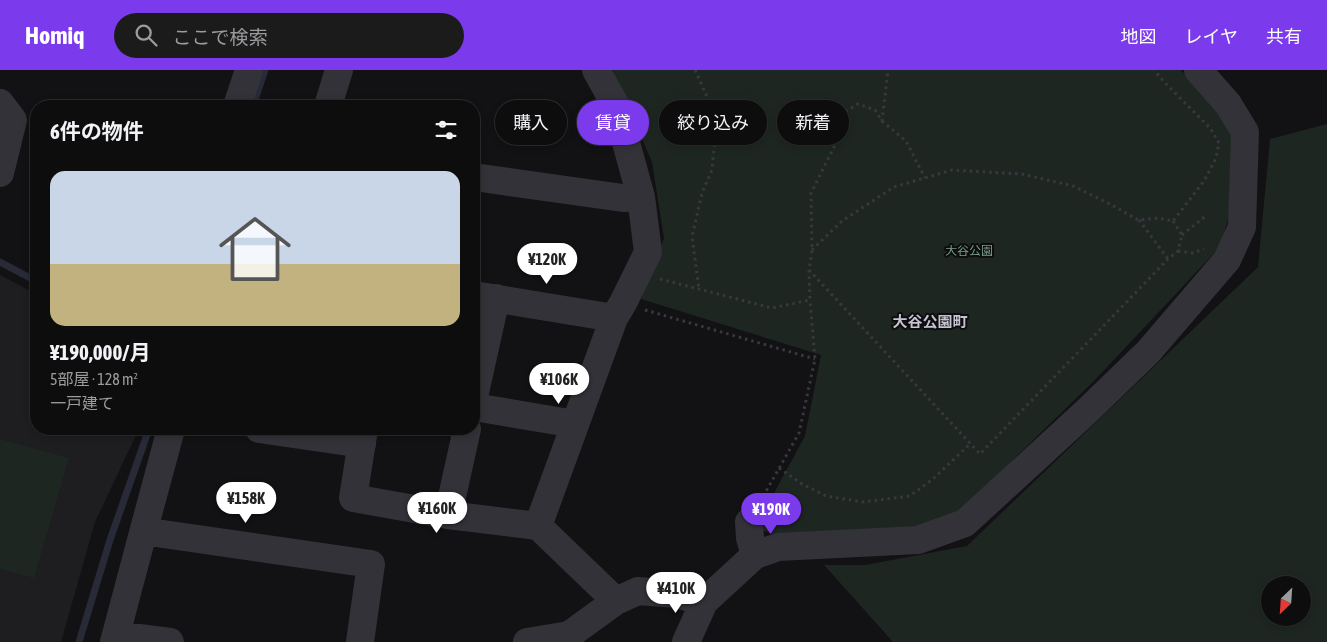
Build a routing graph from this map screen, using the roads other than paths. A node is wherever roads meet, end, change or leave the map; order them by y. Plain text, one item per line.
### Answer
1 (249, 70) edge
2 (339, 70) edge
3 (596, 70) edge
4 (1198, 70) edge
5 (239, 100) edge
6 (330, 100) edge
7 (0, 103) edge
8 (0, 173) edge
9 (480, 178) edge
10 (641, 197) junction
11 (485, 296) edge
12 (619, 311) junction
13 (480, 342) edge
14 (480, 408) edge
15 (575, 424) junction
16 (170, 435) edge
17 (348, 435) edge
18 (466, 435) edge
19 (363, 436) edge
20 (448, 515) junction
21 (749, 522) road end
22 (538, 526) junction
23 (144, 529) junction
24 (755, 555) junction
25 (616, 601) junction
26 (704, 602) junction
27 (115, 638) edge
28 (170, 642) edge
29 (360, 642) edge
30 (527, 642) edge
31 (686, 642) edge

1 - 5 street
2 - 6 street
3 - 10 street
4 - 24 street
7 - 8 street
9 - 10 street
10 - 12 street
11 - 12 street
11 - 13 street
12 - 15 street
14 - 15 street
15 - 22 street
16 - 23 street
17 - 19 street
18 - 20 street
19 - 20 street
20 - 22 street
21 - 24 street
22 - 25 street
23 - 27 street
23 - 29 street
24 - 26 street
25 - 26 street
25 - 30 street
26 - 31 street
27 - 28 street

